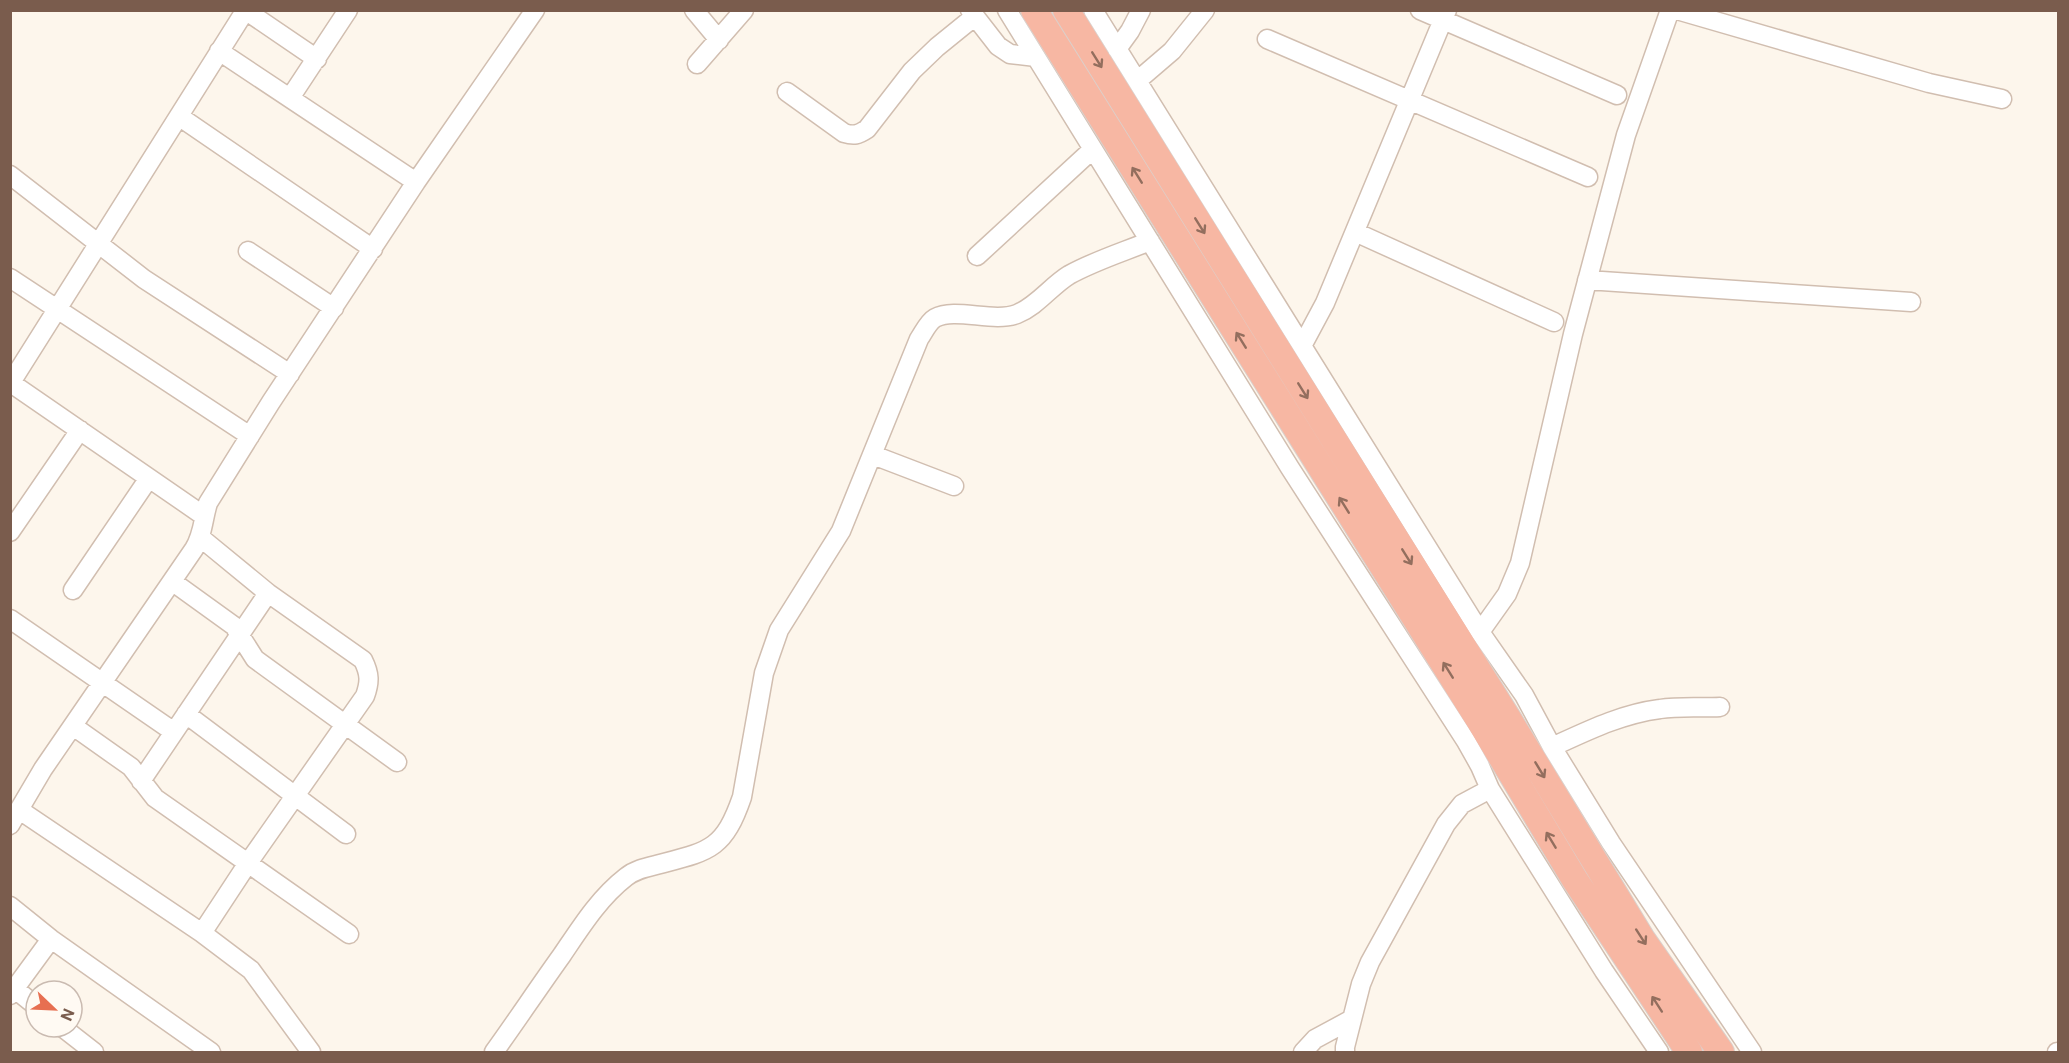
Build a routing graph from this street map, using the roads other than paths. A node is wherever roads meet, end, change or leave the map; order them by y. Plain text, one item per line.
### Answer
1 (348, 10) edge
2 (535, 10) edge
3 (694, 10) edge
4 (744, 10) edge
5 (1007, 10) edge
6 (1034, 10) edge
7 (1066, 10) edge
8 (1093, 10) edge
9 (1141, 10) edge
10 (1205, 10) edge
11 (1420, 10) edge
12 (1670, 10) edge
13 (245, 11) edge
14 (1690, 12) edge
15 (972, 14) edge
16 (1445, 15) edge
17 (1267, 39) dead end
18 (719, 40) junction
19 (1117, 49) junction
20 (219, 51) junction
21 (1036, 57) junction
22 (317, 59) junction
23 (697, 64) dead end
24 (1137, 81) junction
25 (788, 92) dead end
26 (1617, 95) dead end
27 (290, 98) junction
28 (2002, 99) dead end
29 (1409, 101) junction
30 (180, 117) junction
31 (1093, 149) junction
32 (10, 175) edge
33 (1588, 177) dead end
34 (417, 182) junction
35 (1355, 232) junction
36 (1150, 241) junction
37 (100, 244) junction
38 (373, 249) junction
39 (248, 251) dead end
40 (977, 256) dead end
41 (10, 278) edge
42 (1587, 280) junction
43 (1911, 302) dead end
44 (334, 308) junction
45 (57, 310) junction
46 (1554, 322) dead end
47 (1302, 346) junction
48 (290, 374) junction
49 (11, 383) edge
50 (80, 430) junction
51 (250, 436) junction
52 (873, 454) junction
53 (149, 478) junction
54 (954, 486) dead end
55 (204, 516) junction
56 (10, 532) edge
57 (201, 538) junction
58 (173, 582) junction
59 (73, 590) dead end
60 (268, 593) junction
61 (10, 619) edge
62 (1480, 632) junction
63 (240, 634) junction
64 (102, 684) junction
65 (1720, 707) dead end
66 (186, 714) junction
67 (344, 724) junction
68 (73, 726) junction
69 (1472, 731) junction
70 (174, 732) junction
71 (1551, 747) junction
72 (1487, 755) junction
73 (397, 762) dead end
74 (141, 781) junction
75 (1490, 789) junction
76 (295, 795) junction
77 (16, 818) edge
78 (346, 834) dead end
79 (248, 863) junction
80 (10, 906) edge
81 (202, 933) junction
82 (350, 934) dead end
83 (51, 939) junction
84 (13, 992) edge
85 (1352, 1019) junction
86 (211, 1053) edge
87 (311, 1053) edge
88 (494, 1053) edge
89 (1303, 1053) edge
90 (1345, 1053) edge
91 (1659, 1053) edge
92 (1689, 1053) edge
93 (1721, 1053) edge
94 (1752, 1053) edge

1 - 22 street
2 - 34 street
3 - 18 street
4 - 18 street
5 - 21 street
69 -> 6 highway
7 -> 93 highway
8 - 19 street
9 - 19 street
10 - 24 street
11 - 16 street
12 - 42 street
13 - 20 street
13 - 22 street
14 - 28 street
15 - 21 street
15 - 25 street
16 - 26 street
16 - 29 street
17 - 29 street
18 - 23 street
19 - 24 street
20 - 27 street
20 - 30 street
21 - 31 street
22 - 27 street
24 - 47 street
27 - 34 street
29 - 33 street
29 - 35 street
30 - 37 street
30 - 38 street
31 - 36 street
31 - 40 street
32 - 37 street
34 - 38 street
35 - 46 street
35 - 47 street
36 - 52 street
36 - 69 street
37 - 45 street
37 - 48 street
38 - 44 street
39 - 44 street
41 - 45 street
42 - 43 street
42 - 62 street
44 - 48 street
45 - 49 street
45 - 51 street
47 - 62 street
48 - 51 street
49 - 50 street
50 - 53 street
50 - 56 street
51 - 55 street
52 - 54 street
52 - 88 street
53 - 55 street
53 - 59 street
55 - 57 street
57 - 58 street
57 - 60 street
58 - 63 street
58 - 64 street
60 - 63 street
60 - 67 street
61 - 64 street
62 - 71 street
63 - 66 street
63 - 67 street
64 - 68 street
64 - 70 street
65 - 71 street
66 - 70 street
66 - 76 street
67 - 73 street
67 - 76 street
68 - 74 street
68 - 77 street
69 - 72 highway
70 - 74 street
71 - 94 street
72 - 75 street
92 -> 72 highway
74 - 79 street
75 - 85 street
75 - 91 street
76 - 78 street
76 - 79 street
77 - 81 street
79 - 81 street
79 - 82 street
80 - 83 street
81 - 87 street
83 - 84 street
83 - 86 street
85 - 89 street
85 - 90 street

